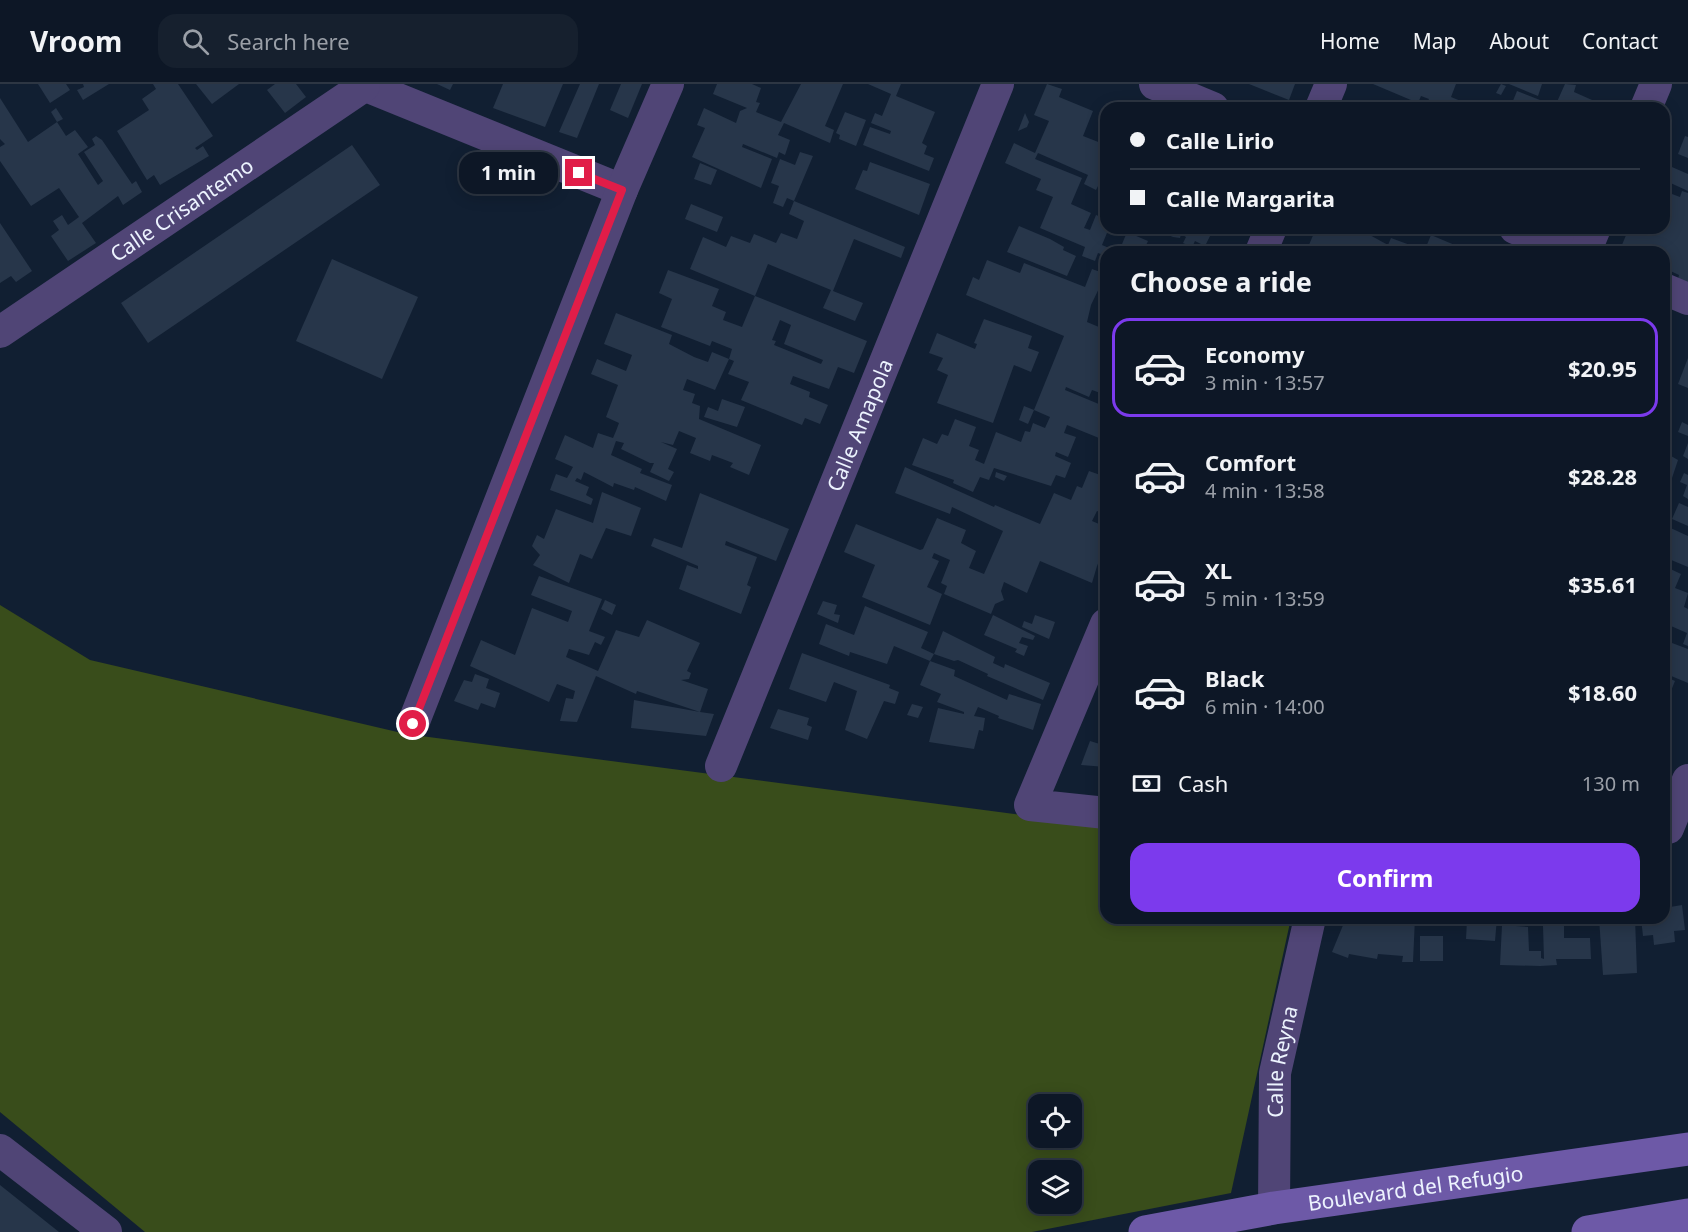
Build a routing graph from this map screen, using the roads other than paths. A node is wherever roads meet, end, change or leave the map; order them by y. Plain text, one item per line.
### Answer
1 (668, 84) edge
2 (998, 84) edge
3 (1155, 84) edge
4 (1331, 84) edge
5 (1656, 84) edge
6 (362, 85) edge
7 (1198, 102) edge
8 (1324, 102) edge
9 (1648, 102) edge
10 (622, 190) junction
11 (1530, 234) edge
12 (1561, 246) edge
13 (1670, 292) edge
14 (1688, 299) edge
15 (0, 332) edge
16 (1100, 638) edge
17 (413, 724) dead end
18 (721, 766) dead end
19 (1688, 780) edge
20 (1100, 812) edge
21 (1673, 827) edge
22 (1309, 924) edge
23 (1688, 1149) edge
24 (0, 1150) edge
25 (1274, 1208) junction
26 (1688, 1215) edge
27 (106, 1232) edge
28 (1145, 1232) edge
29 (1588, 1232) edge

1 - 10 street
2 - 18 street, Calle Amapola
3 - 7 street
4 - 8 street
5 - 9 street
6 - 10 street
6 - 15 street, Calle Crisantemo
10 - 17 street
11 - 12 street
13 - 14 street
16 - 20 street
19 - 21 street
22 - 25 street, Calle Reyna
23 - 25 main road, Boulevard del Refugio
24 - 27 street
25 - 28 main road, Boulevard del Refugio
26 - 29 main road

